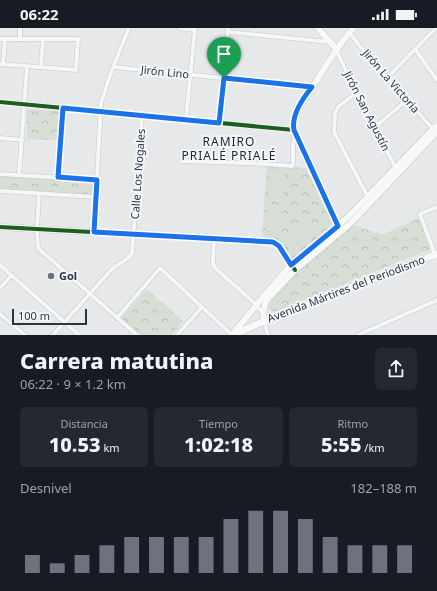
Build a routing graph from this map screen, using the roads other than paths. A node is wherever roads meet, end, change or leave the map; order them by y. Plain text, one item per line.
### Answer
1 (20, 28) edge
2 (129, 28) edge
3 (179, 28) edge
4 (318, 28) edge
5 (436, 28) edge
6 (195, 29) edge
7 (228, 30) edge
8 (351, 30) edge
9 (3, 39) edge
10 (20, 39) junction
11 (43, 39) junction
12 (330, 42) junction
13 (336, 49) junction
14 (415, 49) junction
15 (2, 64) edge
16 (27, 66) junction
17 (113, 67) junction
18 (41, 68) junction
19 (190, 75) junction
20 (224, 78) junction
21 (387, 78) junction
22 (437, 80) edge
23 (312, 87) junction
24 (356, 93) junction
25 (407, 100) junction
26 (0, 102) edge
27 (24, 104) junction
28 (63, 108) junction
29 (101, 111) junction
30 (142, 115) junction
31 (186, 119) junction
32 (219, 123) junction
33 (374, 127) junction
34 (436, 129) edge
35 (295, 133) junction
36 (0, 138) edge
37 (22, 140) junction
38 (181, 161) dead end
39 (398, 170) junction
40 (0, 174) edge
41 (19, 175) junction
42 (58, 177) junction
43 (97, 180) junction
44 (0, 191) edge
45 (39, 194) junction
46 (96, 197) junction
47 (368, 197) junction
48 (437, 207) edge
49 (0, 228) edge
50 (37, 228) junction
51 (339, 228) junction
52 (94, 232) junction
53 (134, 234) junction
54 (214, 238) junction
55 (436, 257) edge
56 (0, 265) edge
57 (293, 267) junction
58 (12, 276) junction
59 (0, 288) edge
60 (90, 293) junction
61 (437, 300) edge
62 (256, 305) junction
63 (202, 307) junction
64 (0, 314) edge
65 (263, 317) junction
66 (117, 318) junction
67 (64, 322) junction
68 (25, 335) edge
69 (53, 335) edge
70 (79, 335) edge
71 (136, 335) edge
72 (177, 335) edge
73 (233, 335) edge
74 (268, 335) edge
75 (358, 335) edge

1 - 10 street
2 - 17 street
3 - 6 street
4 - 12 street
5 - 14 street
6 - 19 street
7 - 12 street
7 - 20 street
8 - 13 street
8 - 21 street, Jirón La Victoria
9 - 10 street
9 - 15 street
10 - 11 street
11 - 18 street
11 - 18 street
12 - 13 street
13 - 23 street
13 - 24 street, Jirón San Agustín
14 - 21 street
14 - 22 street
15 - 16 street
16 - 18 street
16 - 27 street
17 - 19 street, Jirón Lino
17 - 29 street
19 - 20 street, Jirón Lino
19 - 31 street
20 - 23 street, Jirón Lino
20 - 32 street
21 - 25 street, Jirón La Victoria
23 - 35 street
24 - 33 street, Jirón San Agustín
24 - 47 street
25 - 33 street
25 - 34 street, Jirón La Victoria
26 - 27 street
27 - 28 street
27 - 37 street
28 - 29 street
28 - 42 street
29 - 30 street
29 - 43 street
30 - 31 street
30 - 53 street, Calle Los Nogales
31 - 32 street
32 - 35 street
33 - 39 street, Jirón San Agustín
34 - 39 street
35 - 38 street
35 - 51 street
36 - 37 street
37 - 41 street
39 - 47 street
39 - 51 street
40 - 41 street
41 - 42 street
42 - 43 street
43 - 46 street
44 - 45 street
45 - 46 street
45 - 50 street
46 - 52 street
47 - 51 street
48 - 55 street
49 - 50 street
50 - 52 street
50 - 60 street
51 - 57 street
52 - 53 street
53 - 54 street
53 - 60 street, Calle Los Nogales
54 - 57 street
54 - 62 street
55 - 65 main road, Avenida Mártires del Periodismo
56 - 58 street
57 - 62 street, Avenida Mártires del Periodismo
57 - 65 street
58 - 59 street
58 - 67 street
60 - 66 street
60 - 67 street, Calle Los Nogales
61 - 75 street
62 - 65 street
62 - 73 street, Avenida Mártires del Periodismo
63 - 66 street
63 - 72 street
63 - 73 street
64 - 68 street
65 - 73 main road, Avenida Mártires del Periodismo
65 - 74 street
66 - 71 street
67 - 69 street, Calle Los Nogales
67 - 70 street

